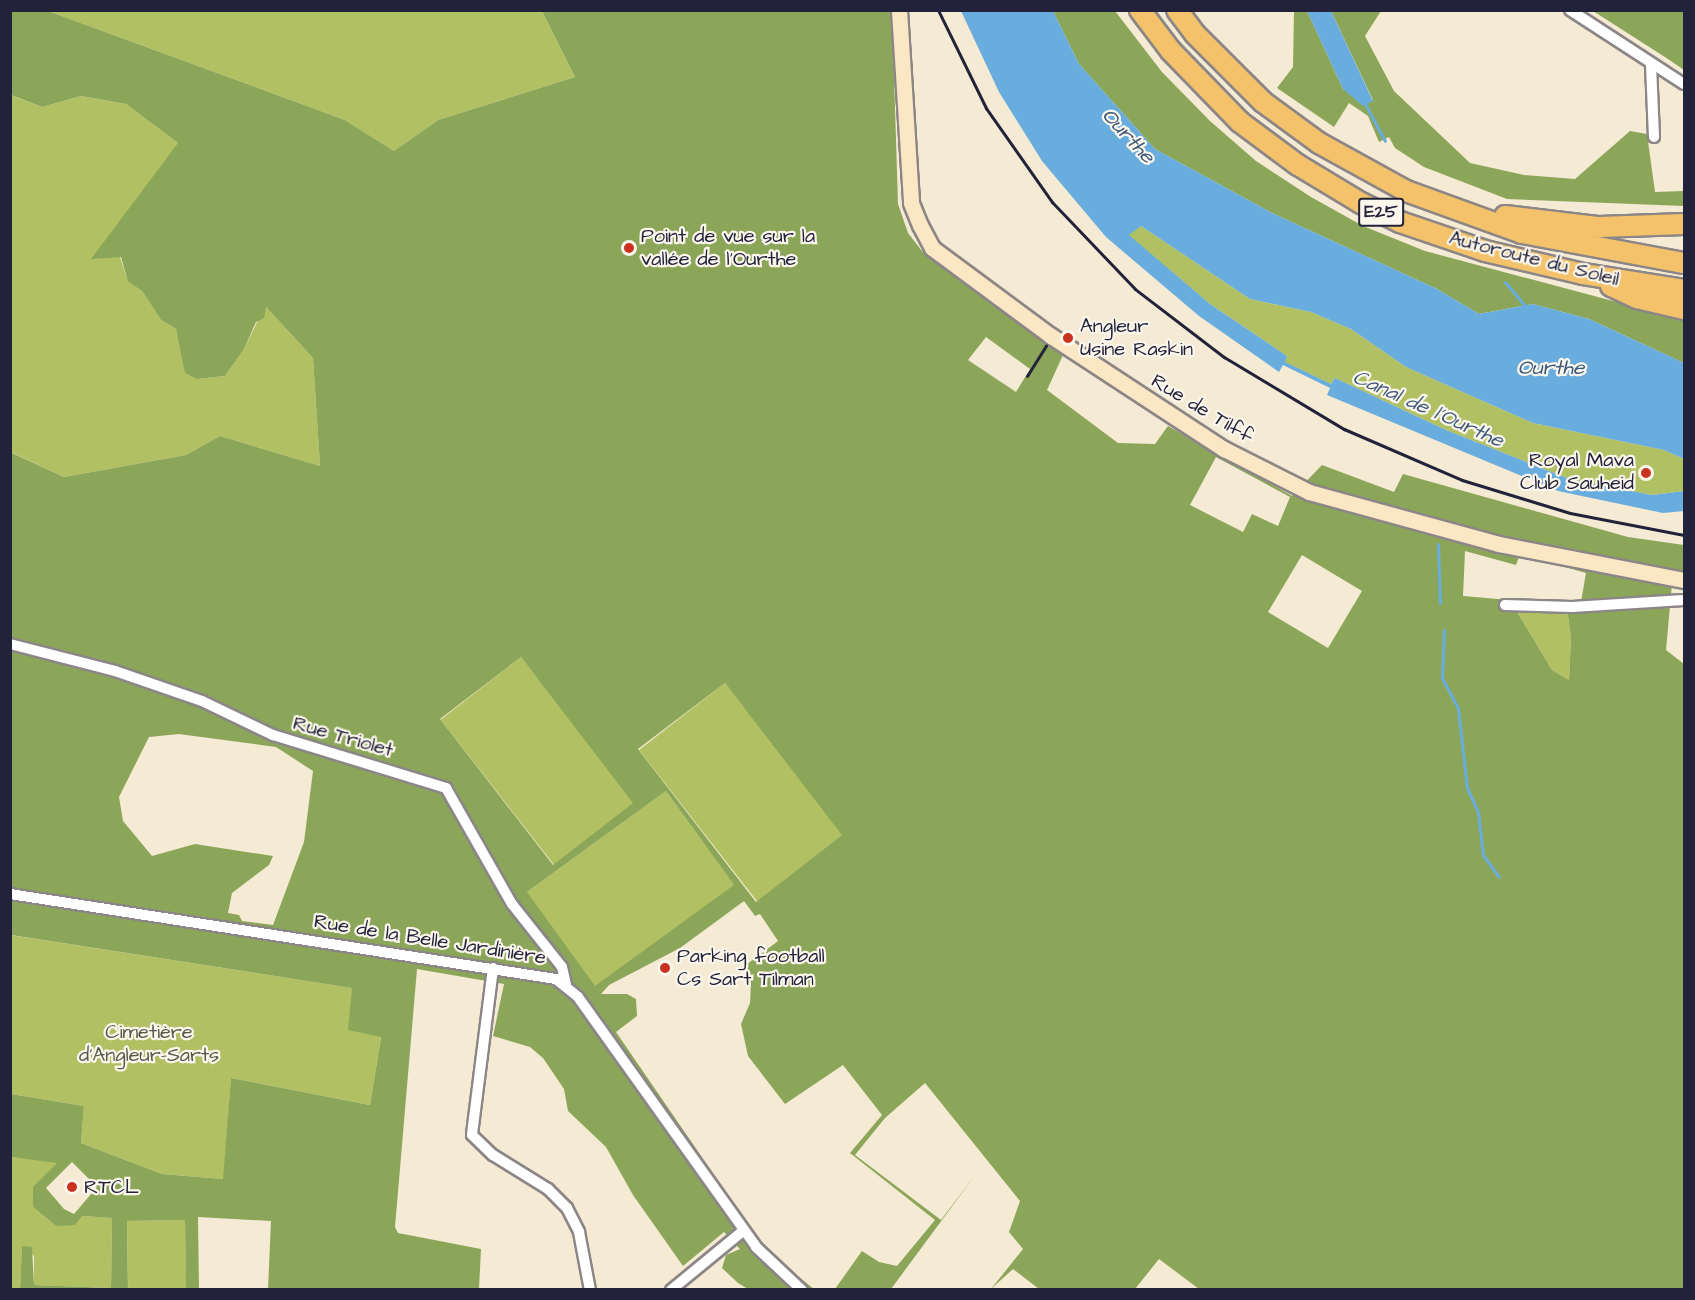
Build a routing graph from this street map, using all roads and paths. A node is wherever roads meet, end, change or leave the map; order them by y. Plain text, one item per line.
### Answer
1 (899, 10) edge
2 (1140, 10) edge
3 (1177, 10) edge
4 (1570, 10) edge
5 (1652, 65) junction
6 (1684, 84) edge
7 (1654, 137) dead end
8 (1475, 217) junction
9 (1684, 224) edge
10 (1684, 263) edge
11 (1583, 274) junction
12 (1684, 291) edge
13 (1684, 309) edge
14 (1684, 580) edge
15 (1684, 600) edge
16 (1505, 605) dead end
17 (10, 644) edge
18 (10, 894) edge
19 (493, 968) junction
20 (566, 985) junction
21 (744, 1230) junction
22 (590, 1290) edge
23 (671, 1290) edge
24 (802, 1290) edge

1 - 14 main road, Rue de Tilff
2 - 11 highway, Autoroute du Soleil / E25
3 - 8 highway, Autoroute du Soleil / E25
4 - 5 street
5 - 6 street
5 - 7 street
8 - 9 highway
8 - 10 highway, Autoroute du Soleil / E25
11 - 12 highway, Autoroute du Soleil / E25
11 - 13 highway
15 - 16 street
17 - 20 street, Rue Triolet
18 - 19 street, Rue de la Belle Jardinière
19 - 20 street, Rue de la Belle Jardinière
19 - 22 street
20 - 21 street, Rue de la Belle Jardinière
21 - 23 street
21 - 24 street, Rue de la Belle Jardinière

